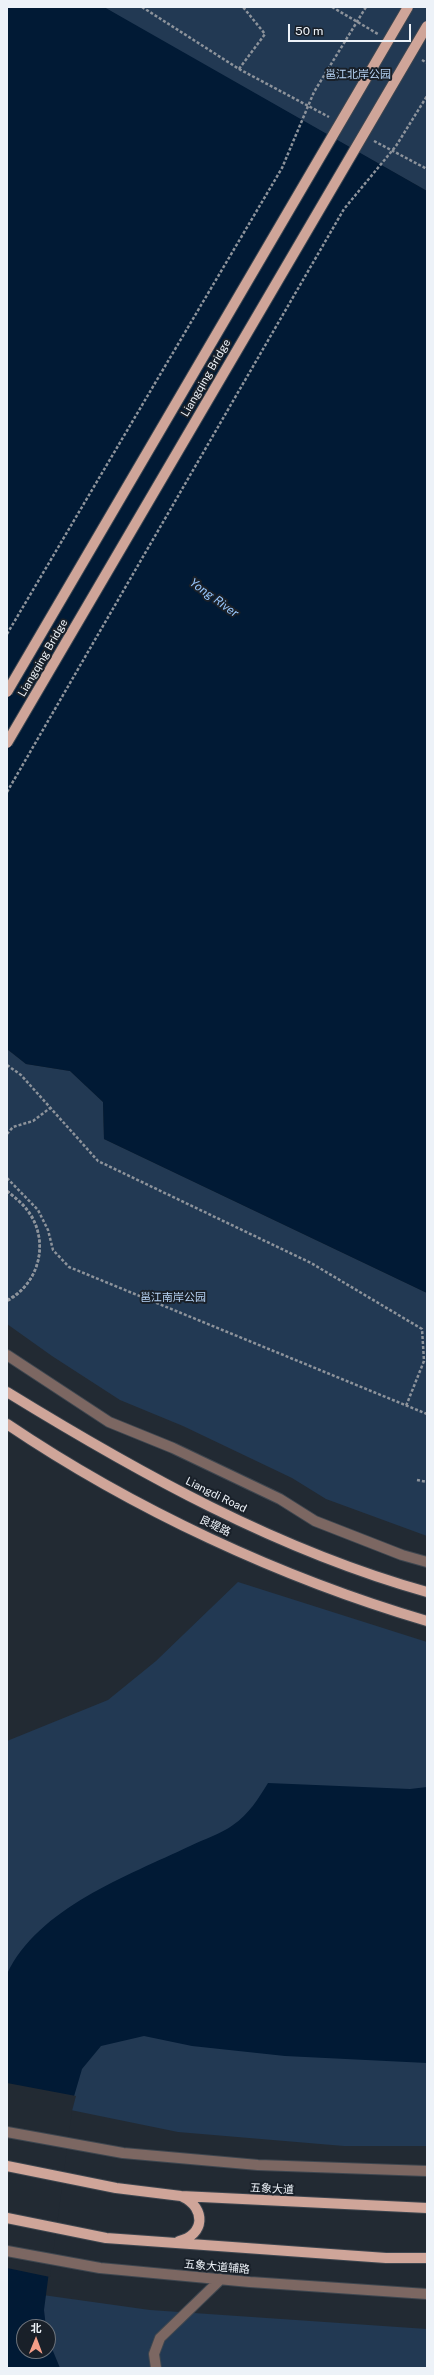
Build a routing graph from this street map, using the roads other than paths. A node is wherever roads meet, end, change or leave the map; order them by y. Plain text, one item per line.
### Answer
1 (408, 7) edge
2 (427, 26) edge
3 (7, 692) edge
4 (7, 743) edge
5 (7, 1355) edge
6 (7, 1392) edge
7 (7, 1424) edge
8 (427, 1562) edge
9 (427, 1592) edge
10 (427, 1621) edge
11 (7, 2132) edge
12 (7, 2166) edge
13 (427, 2171) edge
14 (181, 2196) junction
15 (427, 2208) edge
16 (7, 2218) edge
17 (173, 2242) junction
18 (7, 2251) edge
19 (427, 2258) edge
20 (222, 2279) junction
21 (427, 2294) edge
22 (156, 2368) edge

1 - 3 main road, Liangqing Bridge, bridge
2 - 4 main road, Liangqing Bridge, bridge
5 - 8 street
6 - 9 main road, Liangdi Road
7 - 10 main road, 良堤路
11 - 13 street
12 - 14 main road, 五象大道
14 - 15 main road, 五象大道
14 - 17 main road
16 - 17 main road
17 - 19 main road
18 - 20 street, 五象大道辅路
20 - 21 street, 五象大道辅路
20 - 22 street

